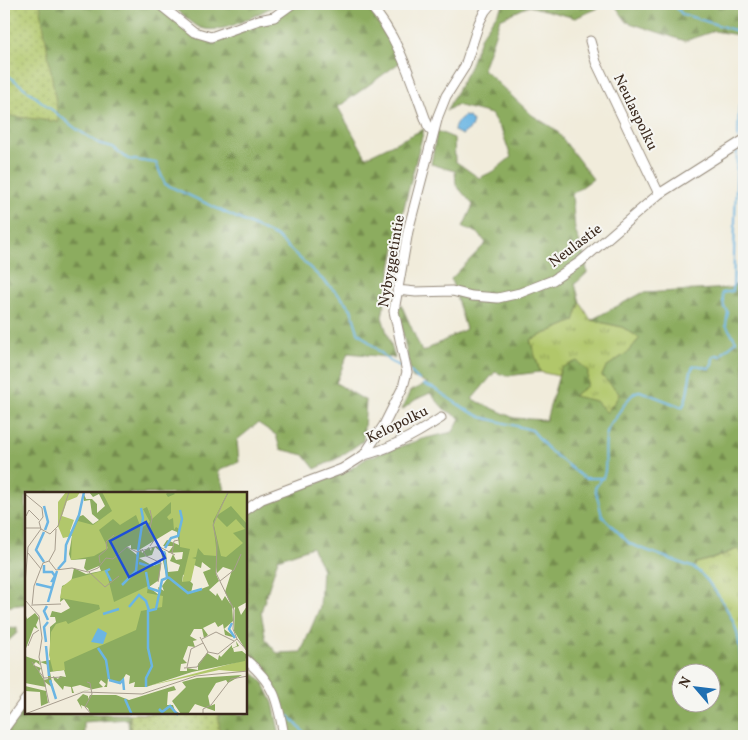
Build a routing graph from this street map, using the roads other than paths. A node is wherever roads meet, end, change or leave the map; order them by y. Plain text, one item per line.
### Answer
1 (159, 4) edge
2 (292, 4) edge
3 (369, 4) edge
4 (486, 6) edge
5 (590, 41) dead end
6 (433, 132) junction
7 (743, 141) edge
8 (659, 194) junction
9 (397, 290) junction
10 (441, 418) dead end
11 (364, 455) junction
12 (248, 509) edge
13 (248, 662) edge
14 (25, 700) edge
15 (4, 729) edge
16 (284, 736) edge

1 - 2 street
3 - 6 street
4 - 6 street, Nybyggetintie
5 - 8 street, Neulaspolku
6 - 9 street, Nybyggetintie
7 - 8 street, Neulastie
8 - 9 street, Neulastie
9 - 11 street, Nybyggetintie
10 - 11 street, Kelopolku
11 - 12 street, Nybyggetintie
13 - 16 street
14 - 15 street

